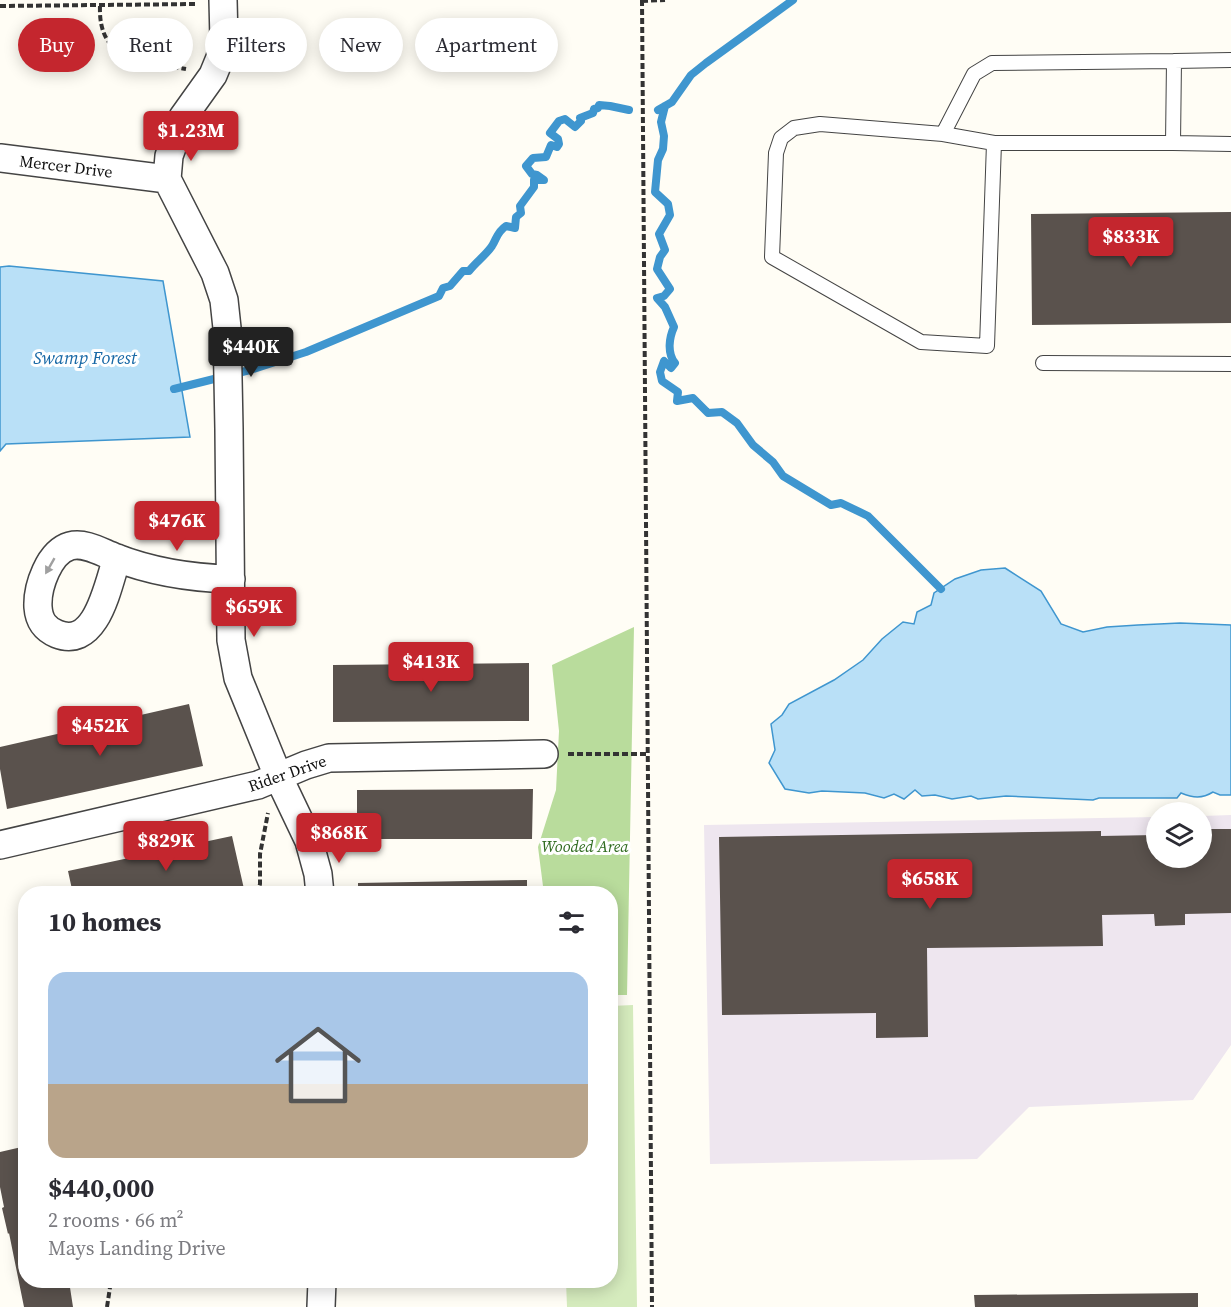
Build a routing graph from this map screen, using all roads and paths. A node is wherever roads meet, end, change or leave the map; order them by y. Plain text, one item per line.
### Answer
1 (642, 0) edge
2 (665, 0) edge
3 (224, 2) edge
4 (0, 6) edge
5 (1231, 60) edge
6 (1174, 61) junction
7 (943, 134) junction
8 (1173, 142) junction
9 (994, 143) junction
10 (1231, 144) edge
11 (0, 158) edge
12 (168, 179) junction
13 (1043, 363) dead end
14 (1231, 364) edge
15 (117, 558) dead end
16 (231, 579) junction
17 (544, 754) joint
18 (648, 754) junction
19 (278, 776) junction
20 (0, 846) edge
21 (319, 886) edge
22 (110, 1288) edge
23 (321, 1288) edge
24 (107, 1307) edge
25 (321, 1307) edge
26 (652, 1307) edge

1 - 2 path
1 - 18 path
3 - 4 path
3 - 12 street
5 - 6 lane
6 - 7 lane
6 - 8 lane
7 - 9 lane
7 - 9 lane
8 - 9 lane
8 - 10 lane
11 - 12 street, Mercer Drive
12 - 16 street
13 - 14 lane
15 - 16 street
16 - 19 street
17 - 18 path
17 - 19 street, Rider Drive
18 - 26 path
19 - 20 street, Rider Drive
19 - 21 street
22 - 24 path
23 - 25 street

